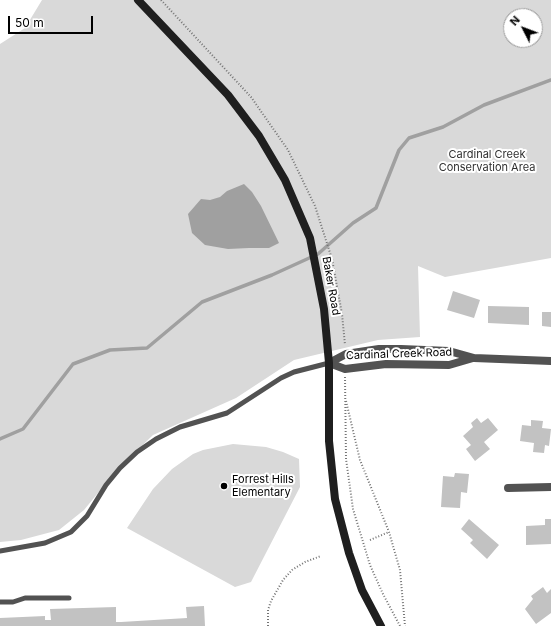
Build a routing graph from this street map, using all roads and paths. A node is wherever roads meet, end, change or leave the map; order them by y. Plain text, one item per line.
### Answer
1 (138, 0) edge
2 (161, 0) edge
3 (346, 354) junction
4 (474, 358) junction
5 (551, 361) edge
6 (329, 363) junction
7 (345, 369) junction
8 (345, 397) junction
9 (551, 487) edge
10 (508, 488) dead end
11 (389, 532) junction
12 (370, 540) dead end
13 (0, 550) edge
14 (321, 556) dead end
15 (69, 598) dead end
16 (0, 602) edge
17 (268, 626) edge
18 (381, 626) edge
19 (400, 626) edge
20 (405, 626) edge

1 - 6 main road, Baker Road
2 - 3 path
3 - 4 street, Cardinal Creek Road
3 - 6 street, Cardinal Creek Road
4 - 5 street, Cardinal Creek Road
4 - 7 street, Cardinal Creek Road
6 - 7 street, Cardinal Creek Road
6 - 13 lane
6 - 18 main road, Baker Road
7 - 8 path
8 - 11 path
8 - 19 path
9 - 10 street
11 - 12 path
11 - 20 path
14 - 17 path
15 - 16 lane

